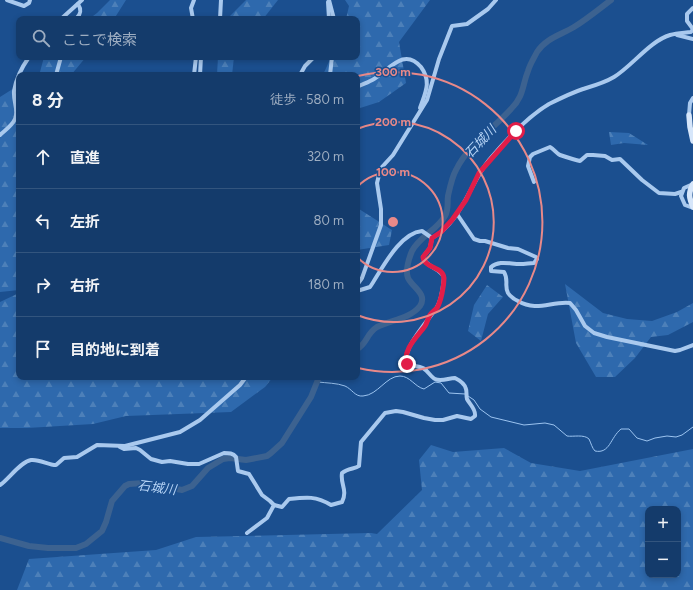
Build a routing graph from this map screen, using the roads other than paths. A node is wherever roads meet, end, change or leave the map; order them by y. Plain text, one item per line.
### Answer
1 (6, 0) edge
2 (30, 0) edge
3 (82, 0) edge
4 (194, 0) edge
5 (221, 0) edge
6 (329, 0) edge
7 (496, 0) edge
8 (78, 4) junction
9 (693, 8) edge
10 (64, 16) edge
11 (78, 16) edge
12 (193, 16) edge
13 (220, 16) edge
14 (329, 16) edge
15 (333, 16) edge
16 (675, 34) junction
17 (693, 39) edge
18 (27, 60) edge
19 (60, 60) edge
20 (196, 60) edge
21 (201, 60) edge
22 (311, 60) edge
23 (332, 60) edge
24 (20, 72) edge
25 (57, 72) edge
26 (194, 72) edge
27 (200, 72) edge
28 (302, 72) edge
29 (330, 72) edge
30 (16, 84) edge
31 (360, 86) edge
32 (693, 98) edge
33 (16, 107) edge
34 (689, 114) joint
35 (16, 116) edge
36 (417, 116) junction
37 (0, 135) edge
38 (693, 141) edge
39 (534, 182) dead end
40 (693, 184) edge
41 (681, 192) junction
42 (693, 207) edge
43 (457, 214) junction
44 (432, 238) junction
45 (360, 281) edge
46 (360, 291) edge
47 (693, 345) edge
48 (244, 380) edge
49 (118, 446) junction
50 (0, 485) edge
51 (274, 505) junction
52 (247, 533) dead end

1 - 2 street
3 - 8 street
4 - 12 street
5 - 13 street
6 - 14 street
6 - 15 street
7 - 36 street
8 - 10 street
8 - 11 street
9 - 16 street
16 - 17 street
16 - 43 street
18 - 24 street
19 - 25 street
20 - 26 street
21 - 27 street
22 - 28 street
23 - 29 street
30 - 33 street
31 - 36 street
32 - 34 street
34 - 38 street
35 - 37 street
36 - 45 street
39 - 41 street
40 - 41 street
40 - 42 street
41 - 42 street
43 - 44 street
43 - 47 street
44 - 46 street
44 - 51 street
48 - 49 street
49 - 50 street
49 - 51 street
51 - 52 street

